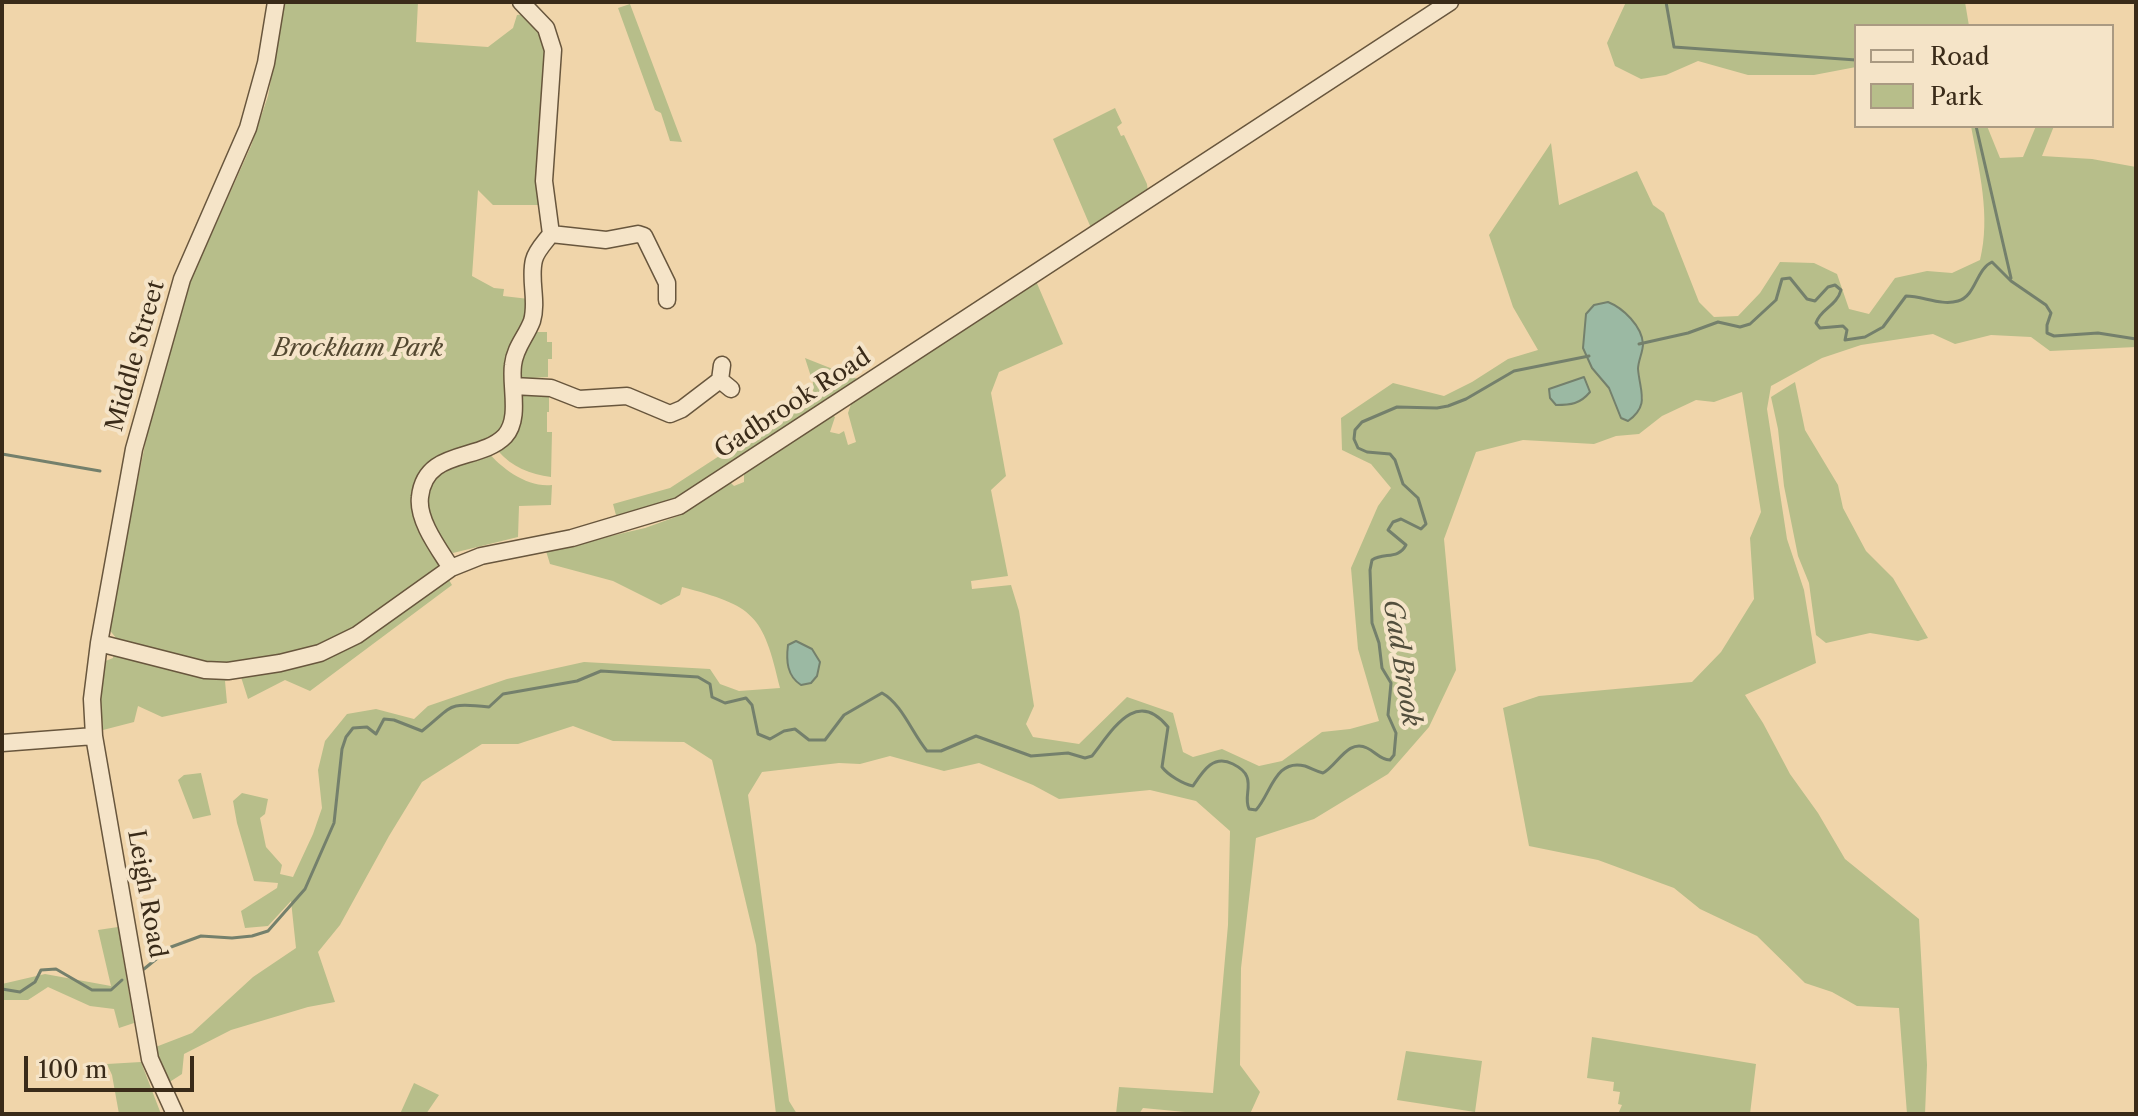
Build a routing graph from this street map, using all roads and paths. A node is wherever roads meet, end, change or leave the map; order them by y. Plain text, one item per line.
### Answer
1 (276, 2) edge
2 (521, 2) edge
3 (1450, 2) edge
4 (551, 234) junction
5 (667, 300) dead end
6 (724, 378) dead end
7 (513, 386) junction
8 (451, 568) junction
9 (99, 643) junction
10 (94, 736) junction
11 (2, 743) edge
12 (175, 1114) edge

1 - 9 street, Middle Street
2 - 4 street
3 - 8 street, Gadbrook Road
4 - 5 street
4 - 7 street
6 - 7 street
7 - 8 street
8 - 9 street, Gadbrook Road
9 - 10 street, Middle Street
10 - 11 street
10 - 12 street, Leigh Road

